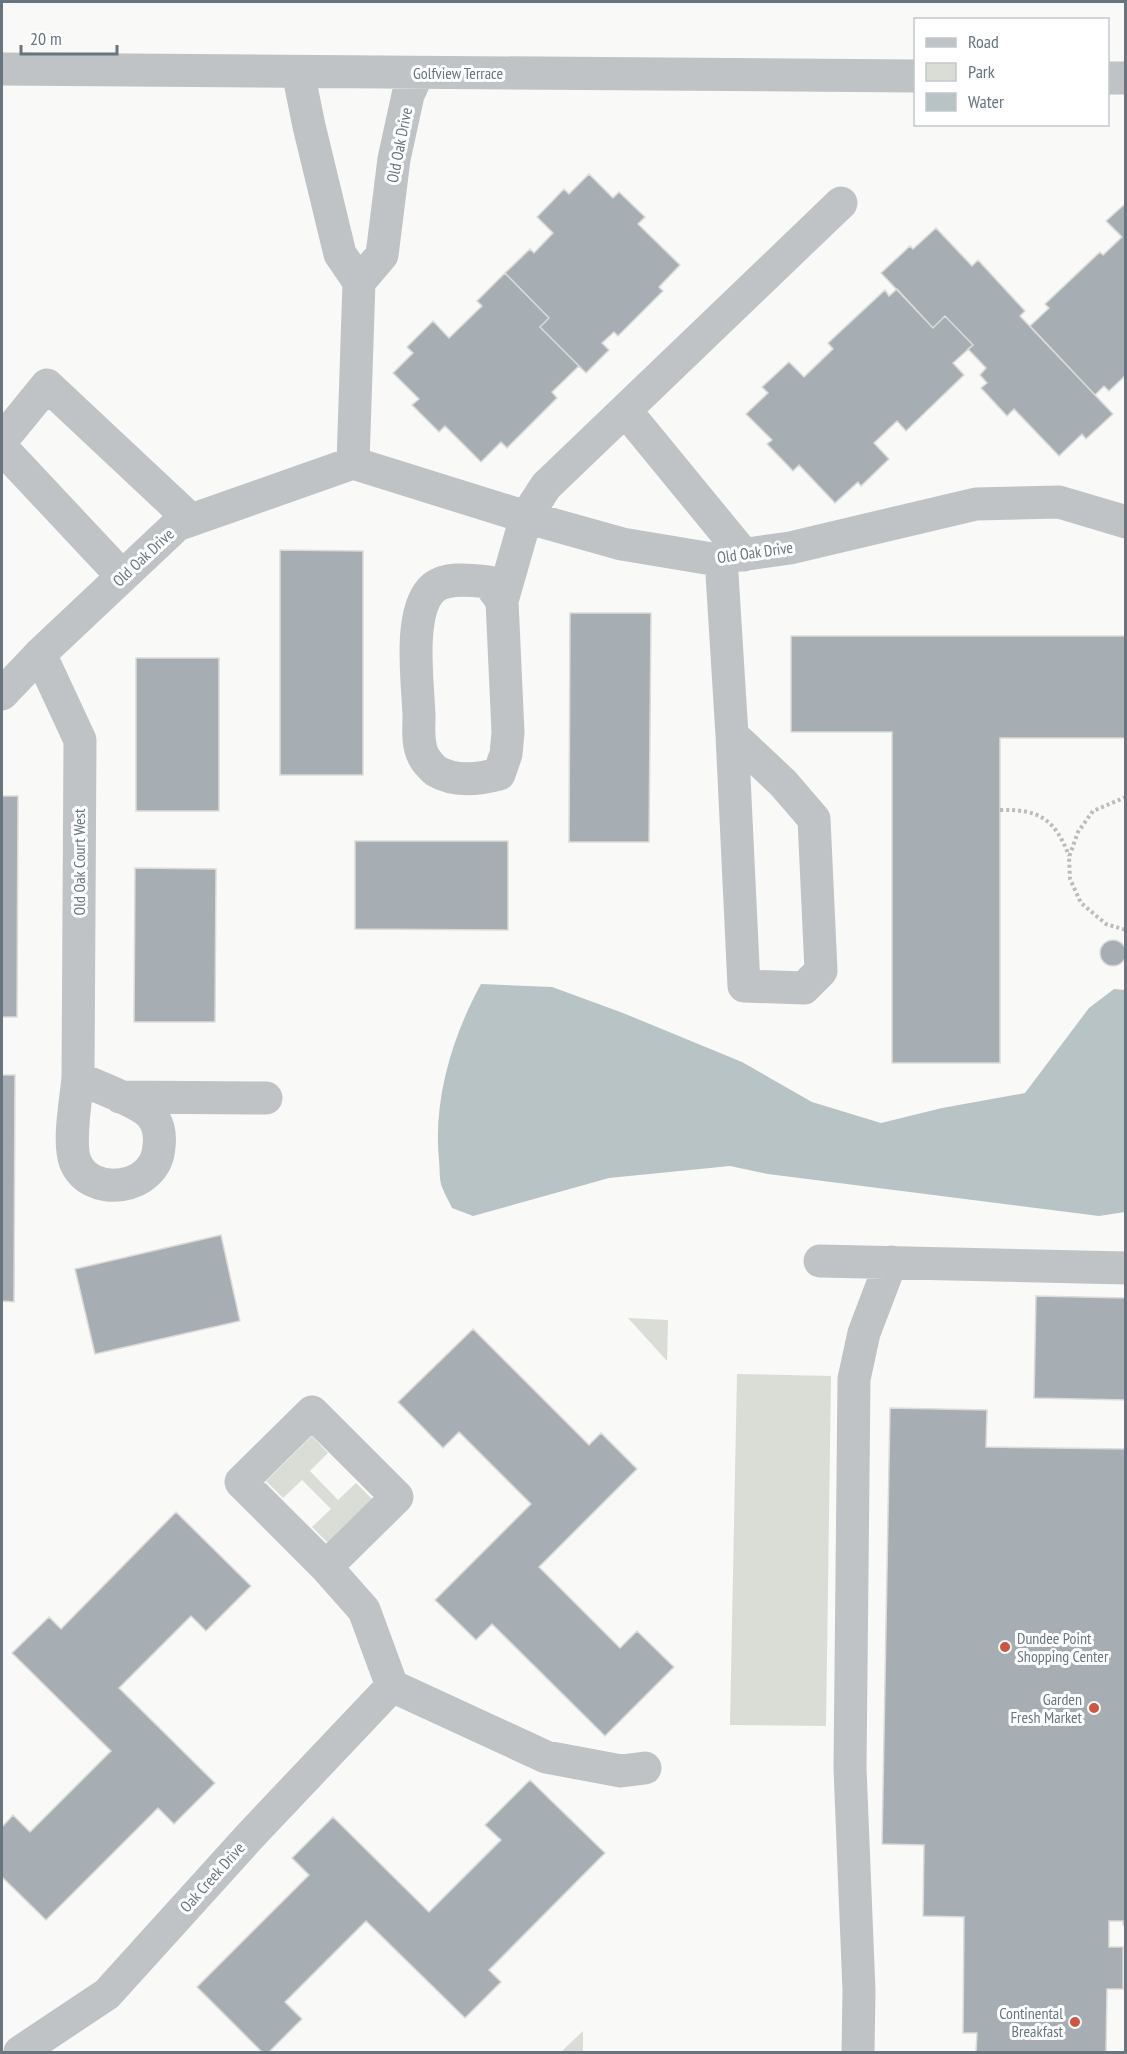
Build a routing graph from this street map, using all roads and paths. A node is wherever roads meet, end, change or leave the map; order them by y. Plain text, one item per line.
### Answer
1 (2, 69) edge
2 (298, 72) junction
3 (418, 73) junction
4 (914, 76) edge
5 (1109, 78) edge
6 (1125, 78) edge
7 (841, 203) dead end
8 (358, 282) junction
9 (625, 410) junction
10 (2, 440) edge
11 (2, 448) edge
12 (353, 463) junction
13 (1121, 513) edge
14 (526, 517) junction
15 (191, 520) junction
16 (732, 556) junction
17 (122, 576) junction
18 (502, 601) junction
19 (40, 654) junction
20 (2, 694) edge
21 (732, 735) junction
22 (1125, 797) edge
23 (1000, 810) dead end
24 (1069, 856) junction
25 (1125, 930) edge
26 (78, 1078) junction
27 (118, 1096) junction
28 (266, 1098) dead end
29 (820, 1261) dead end
30 (891, 1262) junction
31 (1125, 1268) edge
32 (326, 1567) junction
33 (392, 1686) junction
34 (645, 1768) dead end
35 (20, 2052) edge
36 (858, 2052) edge

1 - 2 street, Golfview Terrace
2 - 3 street, Golfview Terrace
2 - 8 street
3 - 4 street, Golfview Terrace
3 - 8 street, Old Oak Drive
5 - 6 street
7 - 9 street
8 - 12 street
9 - 14 street
9 - 16 street
10 - 15 street
11 - 17 street
12 - 14 street, Old Oak Drive
12 - 15 street, Old Oak Drive
13 - 16 street, Old Oak Drive
14 - 16 street, Old Oak Drive
14 - 18 street
15 - 17 street, Old Oak Drive
16 - 21 street
17 - 19 street, Old Oak Drive
18 - 18 street
19 - 20 street, Old Oak Drive
19 - 26 street, Old Oak Court West
21 - 21 street
22 - 24 path
23 - 24 path
24 - 25 path
26 - 27 street, Old Oak Court West
26 - 27 street, Old Oak Court West
27 - 28 street
29 - 30 street
30 - 31 street
30 - 36 street
32 - 32 street
32 - 33 street
33 - 34 street
33 - 35 street, Oak Creek Drive

